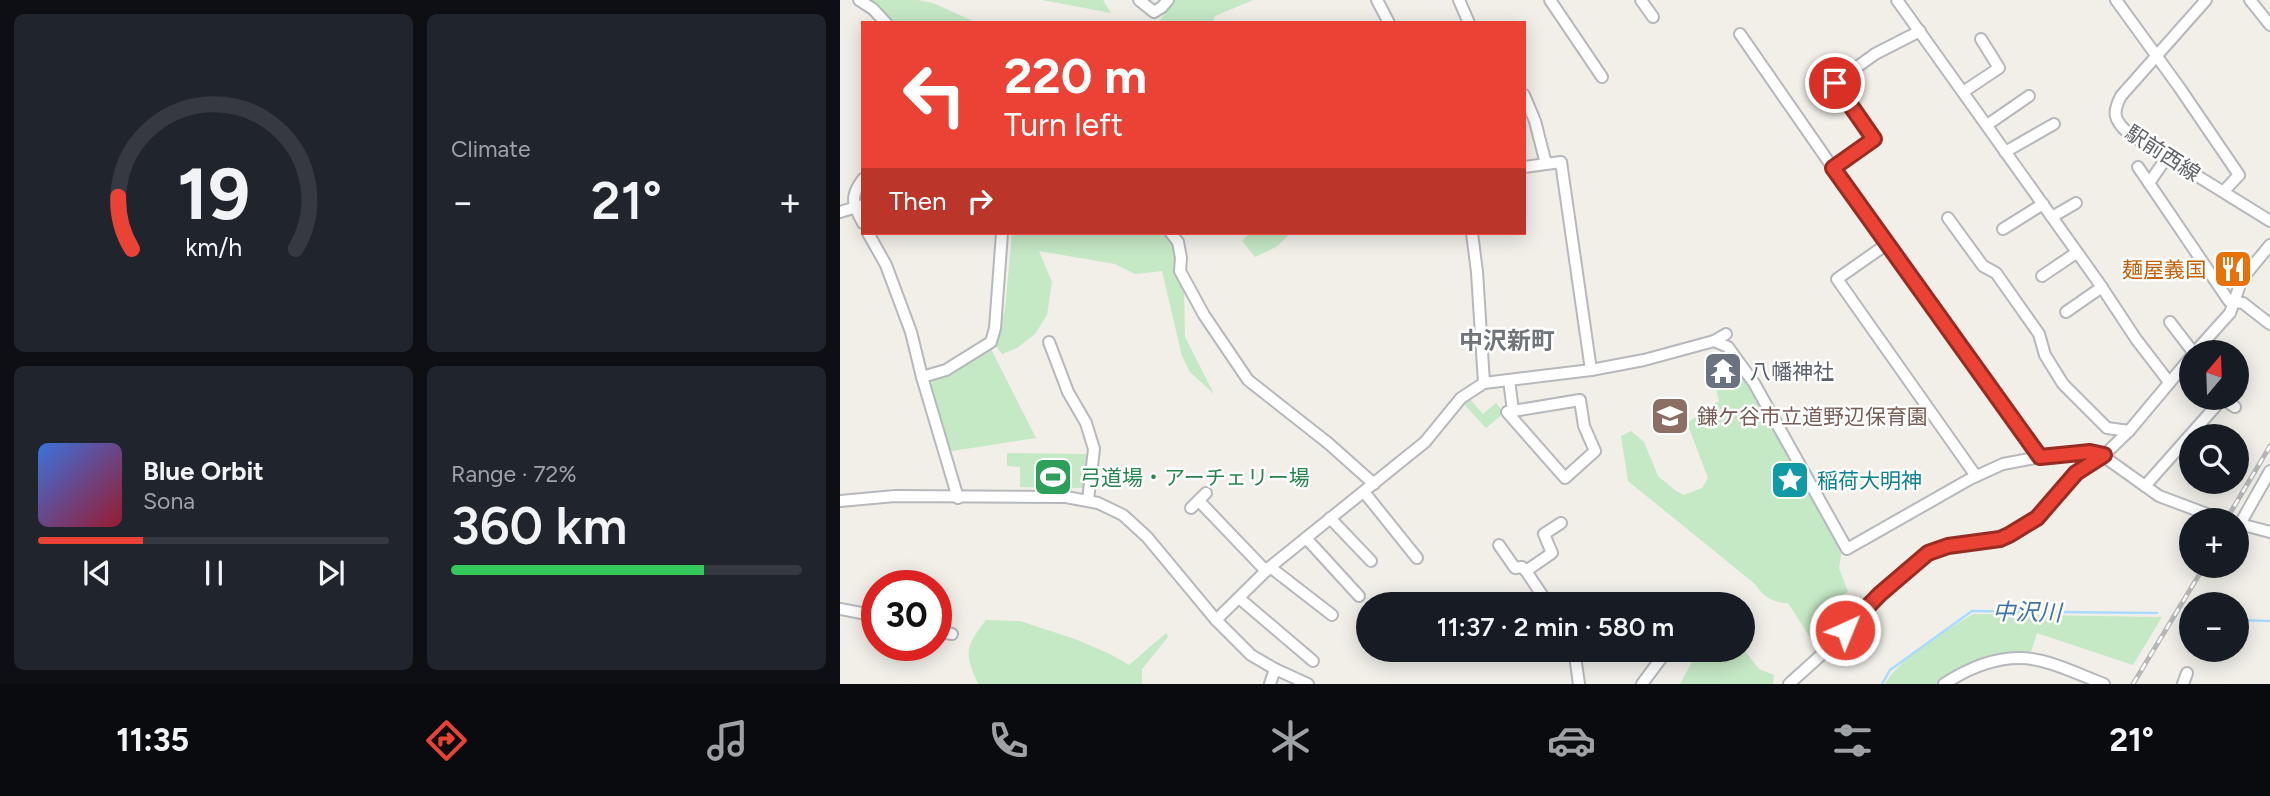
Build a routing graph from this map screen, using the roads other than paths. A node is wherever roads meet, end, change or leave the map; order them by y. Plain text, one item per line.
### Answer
1 (859, 0) edge
2 (1139, 0) edge
3 (1168, 0) edge
4 (1377, 0) edge
5 (1459, 0) edge
6 (1550, 0) edge
7 (1641, 0) edge
8 (1897, 0) edge
9 (2206, 0) edge
10 (2250, 0) edge
11 (2120, 2) edge
12 (1153, 17) edge
13 (1653, 17) dead end
14 (884, 21) edge
15 (1387, 21) edge
16 (1468, 21) edge
17 (2270, 25) edge
18 (1920, 31) junction
19 (1740, 34) dead end
20 (1981, 39) dead end
21 (2156, 55) junction
22 (1597, 76) dead end
23 (1963, 92) junction
24 (2029, 96) dead end
25 (1526, 100) edge
26 (2054, 124) dead end
27 (1987, 125) junction
28 (2005, 152) junction
29 (2167, 158) junction
30 (1546, 164) junction
31 (1526, 167) edge
32 (2138, 167) dead end
33 (1833, 168) junction
34 (861, 182) edge
35 (2149, 183) junction
36 (2224, 191) junction
37 (2076, 203) dead end
38 (2042, 204) junction
39 (858, 206) edge
40 (840, 212) edge
41 (2052, 217) junction
42 (1948, 218) dead end
43 (2270, 221) edge
44 (2003, 229) dead end
45 (869, 235) edge
46 (1002, 235) edge
47 (1173, 235) edge
48 (1472, 235) edge
49 (1887, 244) junction
50 (2270, 245) edge
51 (2076, 253) junction
52 (2042, 276) dead end
53 (2102, 287) junction
54 (2234, 302) junction
55 (2066, 312) dead end
56 (2170, 322) dead end
57 (2270, 324) edge
58 (1726, 334) dead end
59 (2184, 340) edge
60 (2205, 340) edge
61 (1714, 341) junction
62 (1049, 342) dead end
63 (1591, 370) junction
64 (2179, 370) edge
65 (922, 377) junction
66 (1508, 380) junction
67 (2169, 382) junction
68 (1484, 383) junction
69 (2211, 410) edge
70 (1513, 411) junction
71 (2129, 430) junction
72 (2104, 456) junction
73 (2040, 457) junction
74 (2270, 471) edge
75 (1976, 476) junction
76 (1374, 484) junction
77 (2145, 486) junction
78 (1364, 492) junction
79 (958, 498) junction
80 (1088, 500) junction
81 (840, 501) edge
82 (1198, 501) dead end
83 (2191, 508) edge
84 (2248, 508) edge
85 (1330, 518) junction
86 (1562, 523) dead end
87 (2249, 527) edge
88 (2270, 532) edge
89 (1306, 538) junction
90 (1499, 545) dead end
91 (1417, 558) dead end
92 (1371, 561) dead end
93 (1268, 569) junction
94 (1526, 571) junction
95 (1540, 592) edge
96 (1356, 593) edge
97 (1239, 598) junction
98 (840, 609) edge
99 (861, 613) edge
100 (1332, 615) dead end
101 (1216, 620) junction
102 (1314, 661) dead end
103 (1576, 662) edge
104 (1658, 662) edge
105 (1275, 669) junction
106 (2187, 673) dead end
107 (1270, 684) edge
108 (1308, 684) edge
109 (1579, 684) edge
110 (1642, 684) edge
111 (1789, 684) edge
112 (1944, 684) edge
113 (2104, 684) edge
114 (2183, 684) edge

1 - 14 street
2 - 12 street
3 - 12 street
4 - 15 street
5 - 16 street
6 - 22 street
7 - 13 street
8 - 18 street
9 - 21 street, 駅前西線
10 - 17 street
11 - 21 street
18 - 23 street
18 - 33 street
19 - 33 street
20 - 23 street
21 - 29 street, 駅前西線
21 - 36 street
23 - 27 street
24 - 27 street
25 - 30 street
26 - 28 street
27 - 28 street
28 - 38 street
29 - 35 street
29 - 36 street, 駅前西線
30 - 31 street
30 - 63 street
32 - 35 street
33 - 49 street
34 - 39 street
35 - 54 street
36 - 43 street, 駅前西線
37 - 41 street
38 - 41 street
38 - 44 street
39 - 40 street
41 - 51 street
42 - 71 street
45 - 65 street
46 - 65 street
47 - 76 street
48 - 68 street
49 - 73 street
49 - 75 street
50 - 54 street
51 - 52 street
51 - 53 street
53 - 55 street
53 - 67 street
54 - 57 street
54 - 60 street
56 - 59 street
58 - 61 street
61 - 63 street
61 - 75 street
62 - 80 street
63 - 66 street
64 - 67 street
65 - 79 street
66 - 68 street
66 - 70 street
67 - 71 street
68 - 76 street
69 - 77 street
70 - 70 street
71 - 72 street
72 - 73 street
72 - 77 street
72 - 111 street
73 - 75 street
74 - 84 street
76 - 78 street
77 - 83 street
78 - 85 street
78 - 91 street
79 - 80 street
79 - 81 street
80 - 101 street
82 - 93 street
85 - 89 street
85 - 92 street
86 - 94 street
87 - 88 street
89 - 93 street
89 - 96 street
90 - 94 street
93 - 97 street
93 - 100 street
94 - 95 street
97 - 101 street
97 - 102 street
98 - 99 street
101 - 105 street
103 - 109 street
104 - 110 street
105 - 107 street
105 - 108 street
106 - 114 street
112 - 113 street

